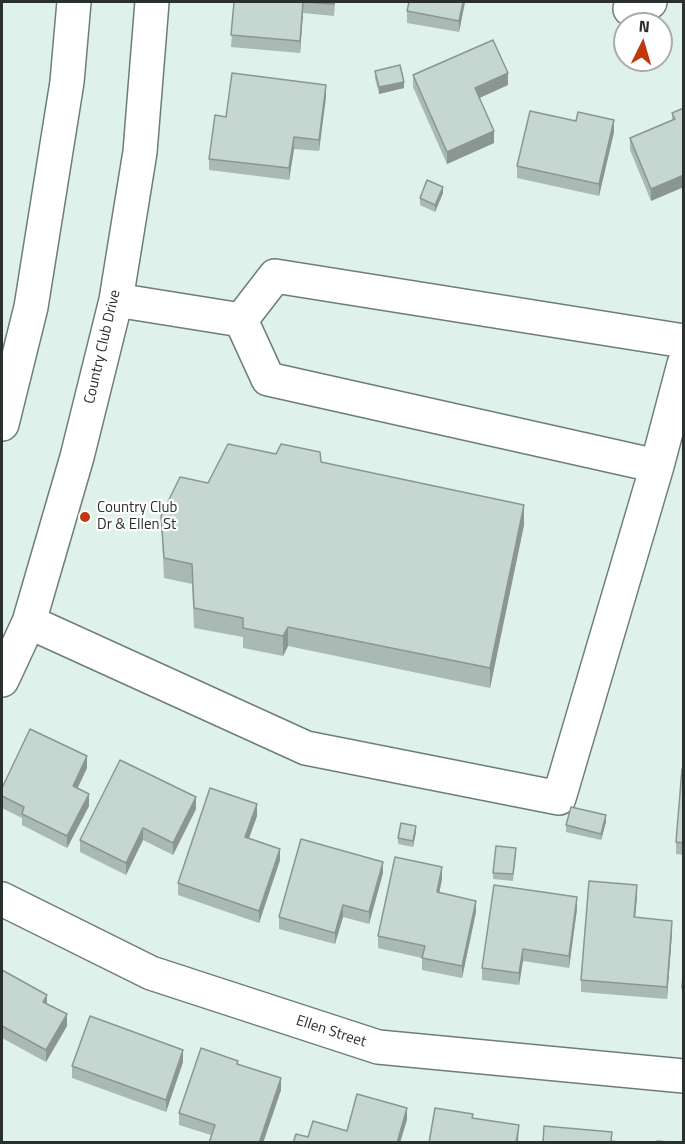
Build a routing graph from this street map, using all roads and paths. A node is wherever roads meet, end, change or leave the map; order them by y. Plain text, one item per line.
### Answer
1 (74, 2) edge
2 (152, 2) edge
3 (116, 300) junction
4 (241, 320) junction
5 (684, 341) edge
6 (684, 364) edge
7 (2, 424) edge
8 (657, 466) junction
9 (29, 622) junction
10 (2, 680) edge
11 (2, 899) edge
12 (684, 1076) edge

1 - 7 street
2 - 3 street, Country Club Drive
3 - 4 street
3 - 9 street, Country Club Drive
4 - 5 street
4 - 8 street
6 - 8 street
8 - 9 street
9 - 10 street, Country Club Drive
11 - 12 street, Ellen Street

